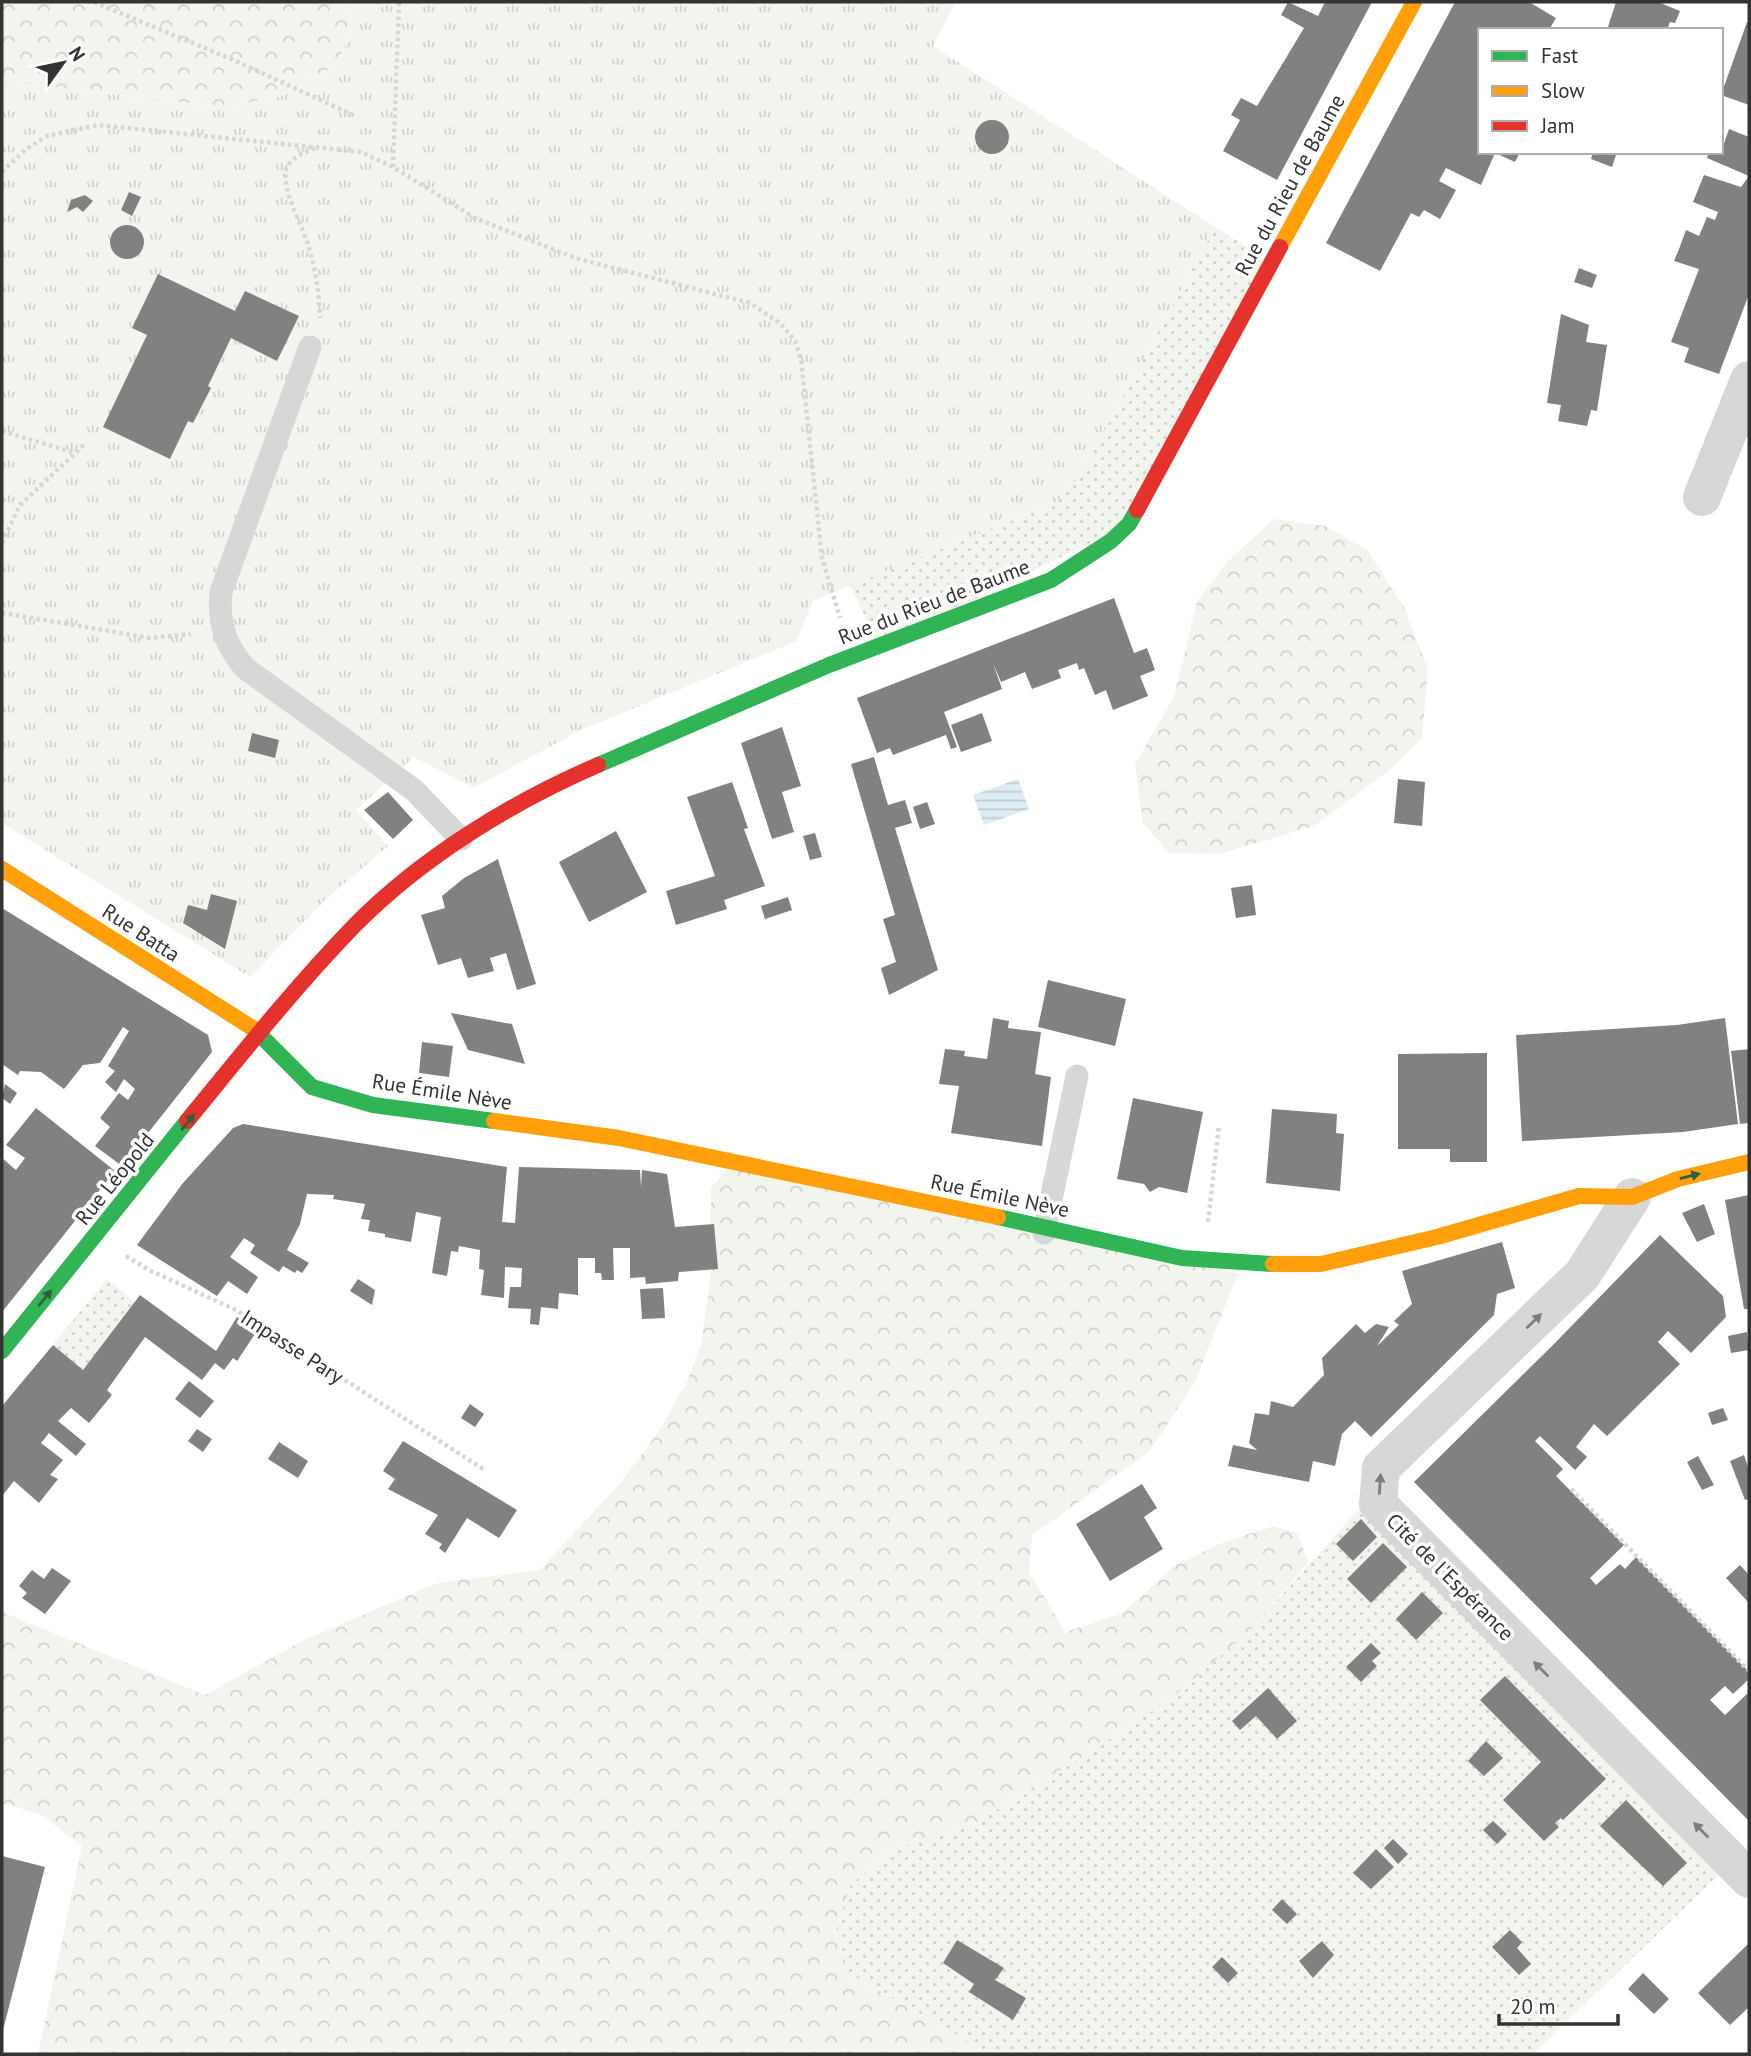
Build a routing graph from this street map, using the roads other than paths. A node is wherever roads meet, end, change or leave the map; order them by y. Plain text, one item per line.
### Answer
1 (1414, 2) edge
2 (310, 348) road end
3 (1749, 380) edge
4 (1702, 497) dead end
5 (461, 839) junction
6 (2, 869) edge
7 (259, 1032) junction
8 (1077, 1076) dead end
9 (1749, 1162) edge
10 (1632, 1198) junction
11 (1044, 1230) junction
12 (2, 1351) edge
13 (1749, 1879) edge

1 - 5 street, Rue du Rieu de Baume
2 - 5 lane
3 - 4 street
5 - 7 street, Rue du Rieu de Baume
6 - 7 street, Rue Batta
7 - 11 street, Rue Émile Nève
12 -> 7 street, Rue Léopold
8 - 11 lane
10 -> 9 street, Rue Émile Nève
10 - 11 street, Rue Émile Nève
13 -> 10 street, Cité de l'Espérance

